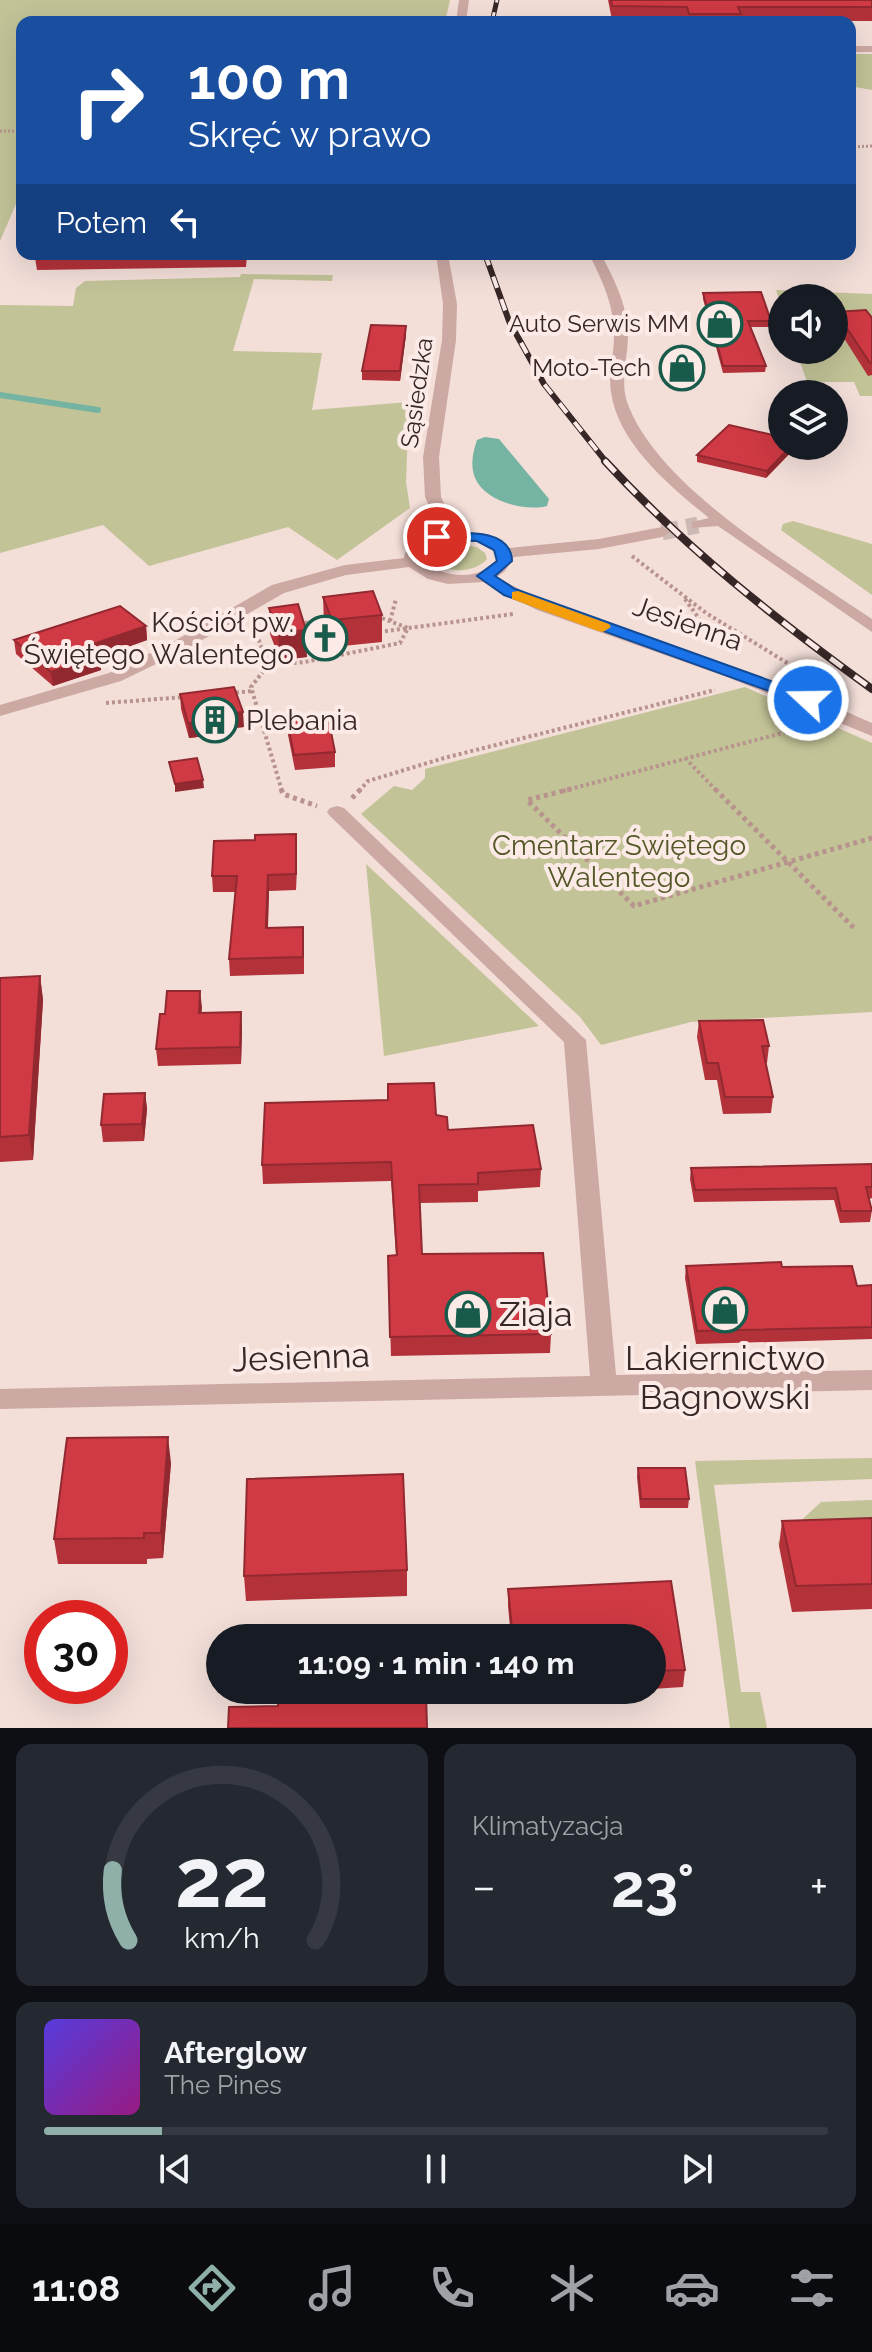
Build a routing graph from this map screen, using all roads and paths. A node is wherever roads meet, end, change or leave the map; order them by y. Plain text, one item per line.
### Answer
1 (443, 260) edge
2 (598, 260) edge
3 (722, 520) junction
4 (698, 525) tunnel mouth
5 (662, 532) tunnel mouth
6 (451, 535) junction
7 (632, 550) dead end
8 (504, 553) junction
9 (413, 562) junction
10 (484, 576) junction
11 (683, 595) junction
12 (396, 599) dead end
13 (507, 615) dead end
14 (378, 617) edge
15 (332, 618) edge
16 (390, 621) junction
17 (872, 627) edge
18 (408, 628) junction
19 (379, 632) edge
20 (308, 653) edge
21 (696, 659) junction
22 (309, 661) junction
23 (268, 665) junction
24 (744, 676) junction
25 (252, 691) junction
26 (70, 692) junction
27 (221, 694) edge
28 (189, 696) edge
29 (808, 700) junction
30 (0, 711) edge
31 (840, 715) junction
32 (872, 730) edge
33 (684, 758) junction
34 (337, 812) junction
35 (872, 838) edge
36 (790, 862) junction
37 (854, 928) dead end
38 (872, 1380) edge
39 (604, 1385) junction
40 (0, 1399) edge

1 - 6 street, Sąsiedzka
2 - 3 street
3 - 4 street
3 - 17 street
5 - 8 street
6 - 8 street
6 - 9 street
7 - 11 path
8 - 10 street
9 - 10 street
9 - 26 street
10 - 21 street, Jesienna
11 - 21 path
11 - 29 path
12 - 16 path
13 - 18 path
14 - 16 path
15 - 23 path
16 - 18 path
18 - 19 path
18 - 22 path
20 - 22 path
21 - 24 street, Jesienna
22 - 23 path
23 - 25 path
24 - 29 street, Jesienna
24 - 34 path
25 - 27 path
25 - 34 path
26 - 28 path
26 - 30 street
29 - 31 street, Jesienna
31 - 32 street, Jesienna
31 - 33 path
33 - 36 path
33 - 36 path
34 - 39 street
35 - 36 path
36 - 37 path
38 - 39 street, Jesienna
39 - 40 street, Jesienna

